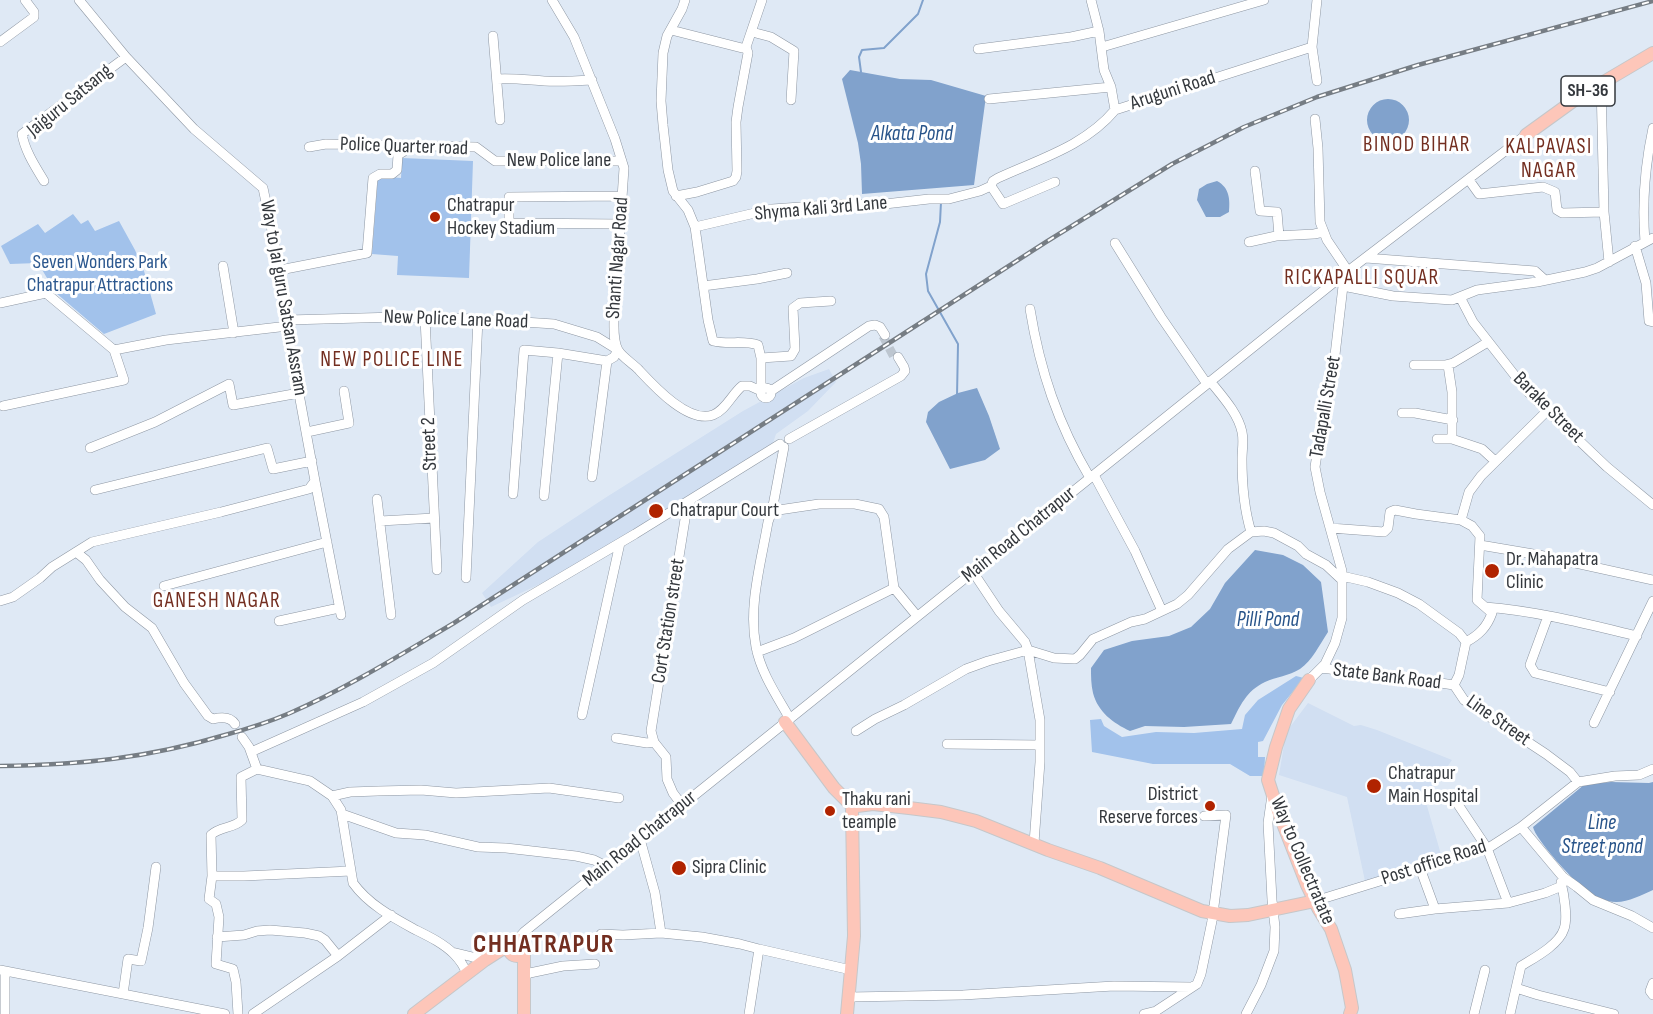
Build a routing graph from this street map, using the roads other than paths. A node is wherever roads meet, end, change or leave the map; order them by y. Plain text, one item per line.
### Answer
1 (26, 0) edge
2 (79, 0) edge
3 (552, 0) edge
4 (685, 0) edge
5 (762, 0) edge
6 (1091, 0) edge
7 (1264, 0) edge
8 (1317, 0) edge
9 (671, 30) junction
10 (1100, 31) junction
11 (752, 32) junction
12 (493, 36) dead end
13 (0, 42) edge
14 (1102, 47) junction
15 (1312, 47) junction
16 (746, 48) junction
17 (978, 49) dead end
18 (1653, 53) edge
19 (126, 57) junction
20 (497, 80) junction
21 (592, 80) junction
22 (1317, 81) dead end
23 (1601, 83) junction
24 (1111, 87) junction
25 (988, 99) dead end
26 (790, 100) dead end
27 (1115, 110) junction
28 (1315, 118) dead end
29 (500, 120) dead end
30 (1653, 128) edge
31 (1527, 135) joint
32 (309, 147) dead end
33 (403, 152) dead end
34 (495, 161) joint
35 (622, 161) junction
36 (1255, 171) dead end
37 (1469, 180) junction
38 (44, 181) dead end
39 (1055, 182) dead end
40 (991, 186) junction
41 (622, 196) junction
42 (676, 196) junction
43 (949, 199) joint
44 (1604, 212) junction
45 (621, 224) junction
46 (695, 227) junction
47 (1324, 232) junction
48 (1279, 236) junction
49 (1649, 240) edge
50 (1249, 242) dead end
51 (1115, 243) dead end
52 (1635, 246) junction
53 (1366, 258) junction
54 (1609, 262) junction
55 (223, 266) dead end
56 (280, 270) junction
57 (1348, 271) junction
58 (787, 273) dead end
59 (1545, 280) junction
60 (1341, 282) junction
61 (703, 286) junction
62 (1460, 297) junction
63 (831, 301) dead end
64 (0, 303) edge
65 (1030, 309) dead end
66 (425, 318) junction
67 (478, 319) junction
68 (1653, 322) edge
69 (288, 323) junction
70 (234, 333) junction
71 (884, 336) dead end
72 (1488, 342) junction
73 (114, 350) junction
74 (618, 350) junction
75 (558, 353) junction
76 (761, 358) junction
77 (896, 358) dead end
78 (607, 361) junction
79 (1448, 364) junction
80 (1414, 365) dead end
81 (1209, 383) junction
82 (344, 391) dead end
83 (768, 392) junction
84 (300, 393) junction
85 (3, 406) dead end
86 (1548, 410) junction
87 (1402, 413) dead end
88 (1453, 420) junction
89 (307, 432) junction
90 (1437, 439) dead end
91 (1452, 440) junction
92 (785, 442) junction
93 (90, 448) dead end
94 (1495, 460) junction
95 (312, 461) junction
96 (1092, 476) junction
97 (592, 477) dead end
98 (315, 481) junction
99 (95, 490) dead end
100 (513, 494) dead end
101 (544, 496) dead end
102 (377, 499) dead end
103 (691, 500) junction
104 (1653, 505) edge
105 (772, 511) junction
106 (434, 518) junction
107 (1461, 520) junction
108 (380, 521) junction
109 (1330, 528) junction
110 (1251, 532) junction
111 (327, 542) junction
112 (620, 543) junction
113 (1480, 545) junction
114 (76, 552) junction
115 (436, 570) dead end
116 (973, 572) junction
117 (1342, 576) junction
118 (466, 578) dead end
119 (1653, 580) edge
120 (164, 586) dead end
121 (894, 588) junction
122 (0, 601) edge
123 (1653, 601) edge
124 (1485, 607) junction
125 (1162, 611) junction
126 (391, 615) dead end
127 (917, 616) junction
128 (1548, 616) junction
129 (279, 621) dead end
130 (1637, 636) junction
131 (1466, 642) junction
132 (1028, 650) junction
133 (757, 652) junction
134 (1321, 668) junction
135 (1309, 680) joint
136 (1454, 685) junction
137 (1610, 692) junction
138 (582, 715) dead end
139 (788, 720) junction
140 (235, 723) dead end
141 (1594, 723) dead end
142 (856, 731) dead end
143 (242, 736) dead end
144 (616, 738) dead end
145 (654, 742) junction
146 (947, 744) dead end
147 (1040, 746) junction
148 (251, 752) junction
149 (257, 769) junction
150 (1653, 769) edge
151 (1578, 782) junction
152 (1272, 793) junction
153 (332, 796) junction
154 (619, 798) dead end
155 (1455, 800) dead end
156 (682, 805) junction
157 (852, 806) junction
158 (342, 814) junction
159 (1204, 816) dead end
160 (1521, 827) junction
161 (640, 839) junction
162 (1034, 843) junction
163 (1487, 848) junction
164 (606, 866) junction
165 (156, 867) dead end
166 (1420, 868) junction
167 (351, 871) junction
168 (1559, 871) junction
169 (212, 876) junction
170 (1562, 886) junction
171 (1315, 901) junction
172 (1508, 903) junction
173 (1274, 909) junction
174 (1435, 909) junction
175 (1213, 913) junction
176 (1399, 914) dead end
177 (391, 915) junction
178 (1653, 928) edge
179 (661, 933) junction
180 (601, 934) dead end
181 (217, 937) junction
182 (516, 949) junction
183 (759, 949) junction
184 (453, 952) junction
185 (338, 956) junction
186 (485, 960) junction
187 (595, 964) dead end
188 (1485, 969) dead end
189 (851, 970) junction
190 (3, 971) edge
191 (467, 974) junction
192 (525, 974) junction
193 (1653, 982) edge
194 (1191, 987) junction
195 (1516, 988) junction
196 (123, 994) junction
197 (1653, 995) edge
198 (849, 997) junction
199 (4, 1014) edge
200 (225, 1014) edge
201 (238, 1014) edge
202 (253, 1014) edge
203 (417, 1014) edge
204 (519, 1014) edge
205 (524, 1014) edge
206 (749, 1014) edge
207 (847, 1014) edge
208 (1144, 1014) edge
209 (1246, 1014) edge
210 (1350, 1014) edge
211 (1474, 1014) edge
212 (1509, 1014) edge
213 (1614, 1014) edge

1 - 13 street
2 - 19 street, Way to Jai guru Satsan Assram
3 - 21 street, Shanti Nagar Road
4 - 9 street
5 - 11 street
6 - 10 street
7 - 14 street
8 - 15 street
9 - 16 street
9 - 42 street
10 - 14 street
10 - 17 street
11 - 16 street
11 - 26 street
12 - 20 street
14 - 24 street
15 - 22 street
15 - 27 street, Aruguni Road
16 - 42 street
18 - 23 main road, SH-36
19 - 38 street, Jaiguru Satsang
19 - 56 street, Way to Jai guru Satsan Assram
20 - 21 street
20 - 29 street
21 - 35 street, Shanti Nagar Road
23 - 31 main road, SH-36
23 - 44 street
24 - 25 street
24 - 27 street
27 - 40 street, Aruguni Road
28 - 47 street
30 - 49 street
31 - 37 street, Main Road Chatrapur
32 - 34 street, Police Quarter road
33 - 56 street
34 - 35 street, New Police lane
35 - 41 street, Shanti Nagar Road
36 - 48 street
37 - 44 street
37 - 53 street, Main Road Chatrapur
39 - 40 street
40 - 43 street, Aruguni Road
41 - 45 street, Shanti Nagar Road
41 - 45 street
42 - 46 street
43 - 46 street, Shyma Kali 3rd Lane
44 - 54 street
45 - 74 street, Shanti Nagar Road
46 - 61 street
47 - 48 street
47 - 57 street
48 - 50 street
49 - 52 street
51 - 81 street
52 - 54 street
52 - 68 street
53 - 57 street, Main Road Chatrapur
53 - 59 street
54 - 59 street
55 - 70 street
56 - 69 street, Way to Jai guru Satsan Assram
57 - 60 street, Main Road Chatrapur
58 - 61 street
59 - 62 street
60 - 62 street
60 - 81 street, Main Road Chatrapur
60 - 109 street, Tadapalli Street
61 - 76 street
62 - 72 street, Barake Street
63 - 76 street
64 - 73 street
65 - 96 street
66 - 67 street, New Police Lane Road
66 - 69 street, New Police Lane Road
66 - 106 street, Street 2
67 - 74 street, New Police Lane Road
67 - 118 street
69 - 70 street, New Police Lane Road
69 - 84 street, Way to Jai guru Satsan Assram
70 - 73 street, New Police Lane Road
71 - 83 street
72 - 79 street
72 - 86 street, Barake Street
73 - 85 street
74 - 78 street
74 - 83 street
75 - 78 street
75 - 100 street
75 - 101 street
76 - 83 street
77 - 92 street
78 - 97 street
79 - 80 street
79 - 88 street
81 - 96 street, Main Road Chatrapur
81 - 110 street
82 - 89 street
84 - 89 street, Way to Jai guru Satsan Assram
84 - 93 street
86 - 94 street
86 - 104 street, Barake Street
87 - 88 street
88 - 91 street
89 - 95 street, Way to Jai guru Satsan Assram
90 - 91 street
91 - 94 street
92 - 103 street
92 - 105 street
94 - 107 street
95 - 98 street, Way to Jai guru Satsan Assram
95 - 99 street
96 - 116 street, Main Road Chatrapur
96 - 125 street
98 - 111 street, Way to Jai guru Satsan Assram
98 - 114 street
102 - 108 street
103 - 112 street
103 - 145 street, Cort Station street
105 - 121 street
105 - 133 street
106 - 108 street
106 - 115 street, Street 2
107 - 109 street
107 - 113 street
108 - 126 street
109 - 117 street, Tadapalli Street
110 - 117 street
110 - 125 street
111 - 120 street
111 - 129 street, Way to Jai guru Satsan Assram
112 - 138 street
112 - 148 street
113 - 119 street
113 - 124 street
114 - 122 street
114 - 140 street
116 - 127 street, Main Road Chatrapur
116 - 132 street
117 - 131 street
117 - 134 street, State Bank Road
121 - 127 street
121 - 133 street
123 - 130 street
124 - 128 street
124 - 131 street
125 - 132 street
127 - 139 street, Main Road Chatrapur
128 - 130 street
128 - 137 street
130 - 137 street
131 - 136 street, Line Street
132 - 142 street
132 - 147 street
133 - 139 street
134 - 135 street, State Bank Road
134 - 136 street, State Bank Road
135 - 152 main road, Way to Collectratate
136 - 151 street, Line Street
137 - 141 street
139 - 156 street, Main Road Chatrapur
139 - 157 main road
143 - 148 street
144 - 145 street
145 - 156 street
146 - 147 street
147 - 162 street
148 - 149 street
149 - 153 street
149 - 169 street
150 - 151 street
151 - 160 street, Post office Road
152 - 171 main road, Way to Collectratate
152 - 173 street
153 - 154 street
153 - 158 street
155 - 163 street
156 - 161 street, Main Road Chatrapur
157 - 162 main road, Post office Road
157 - 189 main road
158 - 164 street
158 - 167 street
159 - 175 street
160 - 163 street, Post office Road
160 - 168 street
161 - 164 street, Main Road Chatrapur
161 - 179 street
162 - 175 main road, Post office Road
163 - 166 street, Post office Road
163 - 172 street
164 - 182 street, Main Road Chatrapur
165 - 196 street
166 - 171 street, Post office Road
166 - 174 street
167 - 169 street
167 - 177 street
168 - 170 street
168 - 178 street
169 - 181 street
170 - 172 street
170 - 195 street
171 - 173 main road, Post office Road
171 - 210 main road, Way to Collectratate
172 - 174 street
173 - 175 main road, Post office Road
173 - 209 street
174 - 176 street
175 - 194 street
177 - 184 street
177 - 185 street
179 - 180 street
179 - 183 street
181 - 185 street
181 - 201 street
182 - 186 main road
182 - 192 main road
182 - 203 main road
182 - 204 main road
183 - 189 street
183 - 206 street
184 - 186 street
184 - 191 street
185 - 202 street
186 - 191 main road
187 - 192 street
188 - 211 street
189 - 198 main road
190 - 196 street
190 - 199 street
191 - 203 main road
192 - 205 main road
193 - 197 street
194 - 198 street
194 - 208 street
195 - 212 street
195 - 213 street
196 - 200 street
198 - 207 main road

